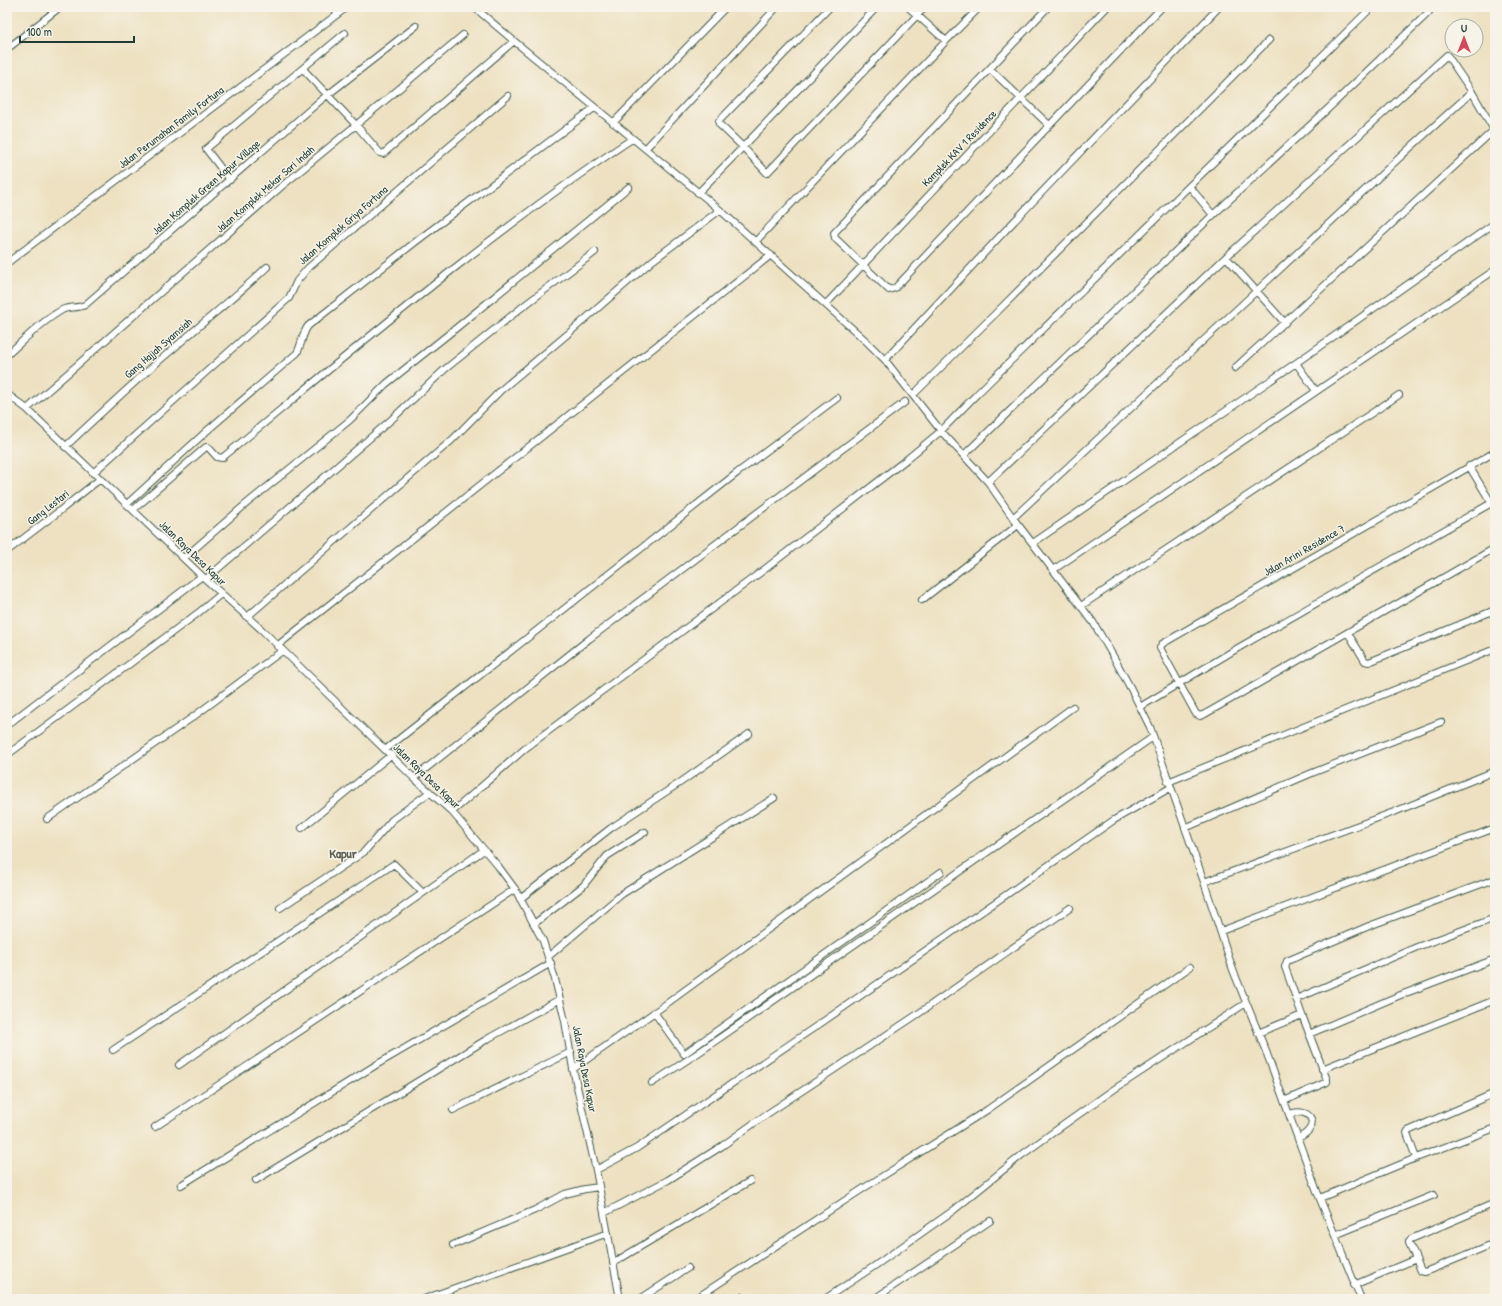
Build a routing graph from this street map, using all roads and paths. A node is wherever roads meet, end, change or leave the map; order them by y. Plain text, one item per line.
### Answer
1 (60, 7) edge
2 (347, 7) edge
3 (474, 7) edge
4 (726, 7) edge
5 (777, 7) edge
6 (830, 7) edge
7 (877, 7) edge
8 (908, 7) edge
9 (925, 7) edge
10 (980, 7) edge
11 (1048, 7) edge
12 (1107, 7) edge
13 (1162, 7) edge
14 (1219, 7) edge
15 (1372, 7) edge
16 (1428, 7) edge
17 (916, 16) junction
18 (416, 26) dead end
19 (346, 33) dead end
20 (463, 35) dead end
21 (1269, 40) dead end
22 (514, 41) junction
23 (946, 41) junction
24 (7, 49) edge
25 (303, 69) junction
26 (990, 69) junction
27 (1472, 92) junction
28 (327, 96) junction
29 (508, 96) dead end
30 (1021, 98) junction
31 (594, 108) junction
32 (613, 123) junction
33 (356, 125) junction
34 (1049, 125) junction
35 (632, 139) junction
36 (743, 147) junction
37 (646, 148) junction
38 (230, 180) junction
39 (630, 187) dead end
40 (1190, 187) junction
41 (698, 193) junction
42 (720, 210) junction
43 (1213, 215) junction
44 (1495, 223) edge
45 (756, 241) junction
46 (595, 252) dead end
47 (771, 255) junction
48 (1226, 257) junction
49 (7, 263) edge
50 (863, 264) junction
51 (267, 268) dead end
52 (1495, 270) edge
53 (1256, 291) junction
54 (826, 304) junction
55 (1285, 323) junction
56 (7, 355) edge
57 (885, 360) junction
58 (1296, 363) junction
59 (1234, 368) dead end
60 (1316, 391) junction
61 (7, 394) edge
62 (913, 394) junction
63 (1399, 395) dead end
64 (837, 398) dead end
65 (13, 400) junction
66 (905, 402) dead end
67 (7, 404) edge
68 (28, 409) junction
69 (941, 431) junction
70 (65, 447) junction
71 (1495, 452) edge
72 (964, 455) junction
73 (1469, 466) junction
74 (93, 473) junction
75 (100, 479) junction
76 (988, 482) junction
77 (1493, 502) edge
78 (127, 504) junction
79 (1495, 509) edge
80 (133, 510) junction
81 (1013, 518) junction
82 (1018, 525) junction
83 (1033, 543) junction
84 (1495, 548) edge
85 (7, 550) edge
86 (184, 558) junction
87 (1053, 570) junction
88 (204, 577) junction
89 (221, 594) junction
90 (922, 600) dead end
91 (1081, 606) junction
92 (1495, 610) edge
93 (247, 617) junction
94 (1348, 633) junction
95 (280, 648) junction
96 (1495, 649) edge
97 (1179, 682) junction
98 (1072, 707) dead end
99 (1140, 707) junction
100 (1441, 722) dead end
101 (7, 724) edge
102 (749, 734) dead end
103 (1153, 737) junction
104 (385, 750) junction
105 (7, 755) edge
106 (391, 755) junction
107 (1494, 773) edge
108 (414, 778) junction
109 (1169, 785) junction
110 (430, 792) junction
111 (774, 798) dead end
112 (452, 812) junction
113 (47, 819) dead end
114 (302, 828) dead end
115 (1185, 828) junction
116 (1495, 828) edge
117 (644, 832) dead end
118 (484, 850) junction
119 (941, 872) dead end
120 (1495, 879) edge
121 (1204, 882) junction
122 (515, 889) junction
123 (424, 893) junction
124 (520, 899) junction
125 (280, 908) dead end
126 (1070, 908) dead end
127 (1495, 918) edge
128 (534, 924) junction
129 (1220, 932) junction
130 (549, 956) junction
131 (1495, 959) edge
132 (551, 963) junction
133 (1190, 967) dead end
134 (560, 999) junction
135 (1296, 999) junction
136 (1495, 1000) edge
137 (1246, 1003) junction
138 (654, 1012) junction
139 (1302, 1016) junction
140 (1258, 1033) junction
141 (1310, 1034) junction
142 (113, 1050) dead end
143 (571, 1052) junction
144 (178, 1065) dead end
145 (573, 1069) junction
146 (1322, 1069) junction
147 (652, 1083) dead end
148 (1495, 1093) edge
149 (1284, 1101) junction
150 (453, 1110) dead end
151 (1289, 1114) junction
152 (155, 1127) dead end
153 (1495, 1128) edge
154 (1298, 1138) junction
155 (1416, 1158) junction
156 (596, 1170) junction
157 (256, 1180) dead end
158 (750, 1181) dead end
159 (181, 1185) dead end
160 (599, 1187) junction
161 (1434, 1195) dead end
162 (1320, 1198) junction
163 (1495, 1203) edge
164 (604, 1213) junction
165 (990, 1221) dead end
166 (608, 1233) junction
167 (1335, 1235) junction
168 (1495, 1243) edge
169 (453, 1245) dead end
170 (1416, 1259) junction
171 (613, 1263) junction
172 (688, 1268) dead end
173 (1354, 1285) junction
174 (424, 1299) edge
175 (620, 1299) edge
176 (640, 1299) edge
177 (695, 1299) edge
178 (825, 1299) edge
179 (874, 1299) edge
180 (1361, 1299) edge

1 - 24 street
2 - 49 street, Jalan Perumahan Family Fortuna
3 - 22 street
4 - 32 street
5 - 37 street
6 - 36 street
7 - 36 street
8 - 17 street
9 - 17 street
10 - 23 street
11 - 26 street
12 - 30 street, Komplek KAV 1 Residence
13 - 34 street
14 - 57 street
15 - 40 street
16 - 43 street
17 - 23 street
17 - 36 street
18 - 28 street, Jalan Komplek Green Kapur Village
19 - 25 street
20 - 33 street, Jalan Komplek Mekar Sari Indah
21 - 62 street
22 - 31 street
22 - 33 street
23 - 45 street
25 - 28 street
25 - 38 street
26 - 30 street
26 - 50 street
27 - 48 street
27 - 53 street
27 - 55 street
28 - 33 street
28 - 38 street, Jalan Komplek Green Kapur Village
29 - 74 street, Jalan Komplek Griya Fortuna
30 - 34 street
30 - 50 street, Komplek KAV 1 Residence
31 - 32 street
31 - 78 street
32 - 35 street
33 - 68 street, Jalan Komplek Mekar Sari Indah
34 - 50 street
35 - 37 street
35 - 80 street
36 - 41 street
37 - 41 street
38 - 56 street, Jalan Komplek Green Kapur Village
39 - 86 street
40 - 43 street
40 - 69 street
41 - 42 street
42 - 45 street
42 - 93 street
43 - 72 street
44 - 58 street
45 - 47 street
46 - 88 street
47 - 54 street
47 - 95 street
48 - 53 street
48 - 76 street
50 - 54 street, Komplek KAV 1 Residence
51 - 70 street, Gang Hajjah Syamsiah
52 - 60 street
53 - 55 street
53 - 81 street
54 - 57 street
55 - 59 street
57 - 62 street
58 - 60 street
58 - 83 street
60 - 87 street
61 - 65 street, Jalan Raya Desa Kapur
62 - 69 street
63 - 91 street
64 - 104 street
65 - 67 street
65 - 68 street, Jalan Raya Desa Kapur
66 - 108 street
68 - 70 street, Jalan Raya Desa Kapur
69 - 72 street
69 - 112 street
70 - 74 street, Jalan Raya Desa Kapur
71 - 73 street, Jalan Arini Residence 7
72 - 76 street
73 - 77 street
73 - 97 street, Jalan Arini Residence 7
74 - 75 street, Jalan Raya Desa Kapur
75 - 78 street, Jalan Raya Desa Kapur
75 - 85 street, Gang Lestari
76 - 81 street
77 - 79 street
77 - 97 street
78 - 80 street, Jalan Raya Desa Kapur
80 - 86 street, Jalan Raya Desa Kapur
81 - 82 street
82 - 83 street
82 - 90 street
83 - 87 street
84 - 94 street, Jalan Arini Residence 7
86 - 88 street, Jalan Raya Desa Kapur
87 - 91 street
88 - 89 street, Jalan Raya Desa Kapur
88 - 101 street
89 - 93 street, Jalan Raya Desa Kapur
89 - 105 street
91 - 99 street
92 - 94 street
93 - 95 street, Jalan Raya Desa Kapur
94 - 97 street, Jalan Arini Residence 7
95 - 104 street, Jalan Raya Desa Kapur
95 - 113 street
96 - 109 street
97 - 99 street
98 - 138 street
99 - 103 street
100 - 115 street
102 - 124 street
103 - 109 street
103 - 147 street
104 - 106 street, Jalan Raya Desa Kapur
106 - 108 street, Jalan Raya Desa Kapur
106 - 114 street
107 - 121 street
108 - 110 street, Jalan Raya Desa Kapur
109 - 115 street
109 - 156 street
110 - 112 street, Jalan Raya Desa Kapur
110 - 125 street
111 - 130 street
112 - 118 street, Jalan Raya Desa Kapur
115 - 121 street
116 - 129 street
117 - 128 street
118 - 122 street, Jalan Raya Desa Kapur
118 - 123 street
119 - 138 street
120 - 135 street
121 - 129 street
122 - 124 street, Jalan Raya Desa Kapur
122 - 152 street
123 - 142 street
123 - 144 street
124 - 128 street, Jalan Raya Desa Kapur
126 - 164 street
127 - 135 street
128 - 130 street, Jalan Raya Desa Kapur
129 - 137 street
130 - 132 street, Jalan Raya Desa Kapur
131 - 141 street
132 - 134 street, Jalan Raya Desa Kapur
132 - 159 street
133 - 177 street
134 - 143 street, Jalan Raya Desa Kapur
134 - 157 street
135 - 139 street
136 - 146 street
137 - 140 street
137 - 178 street
138 - 145 street
139 - 140 street
139 - 141 street
140 - 149 street
141 - 146 street
143 - 145 street, Jalan Raya Desa Kapur
143 - 150 street
145 - 156 street, Jalan Raya Desa Kapur
146 - 149 street
148 - 155 street
149 - 151 street
151 - 154 street
151 - 154 street
153 - 155 street
154 - 162 street
155 - 162 street
156 - 160 street, Jalan Raya Desa Kapur
158 - 171 street
160 - 164 street, Jalan Raya Desa Kapur
160 - 169 street
161 - 167 street
162 - 167 street
163 - 170 street
164 - 166 street, Jalan Raya Desa Kapur
165 - 179 street
166 - 171 street, Jalan Raya Desa Kapur
166 - 174 street
167 - 173 street
168 - 170 street
170 - 173 street
171 - 175 street, Jalan Raya Desa Kapur
172 - 176 street
173 - 180 street

